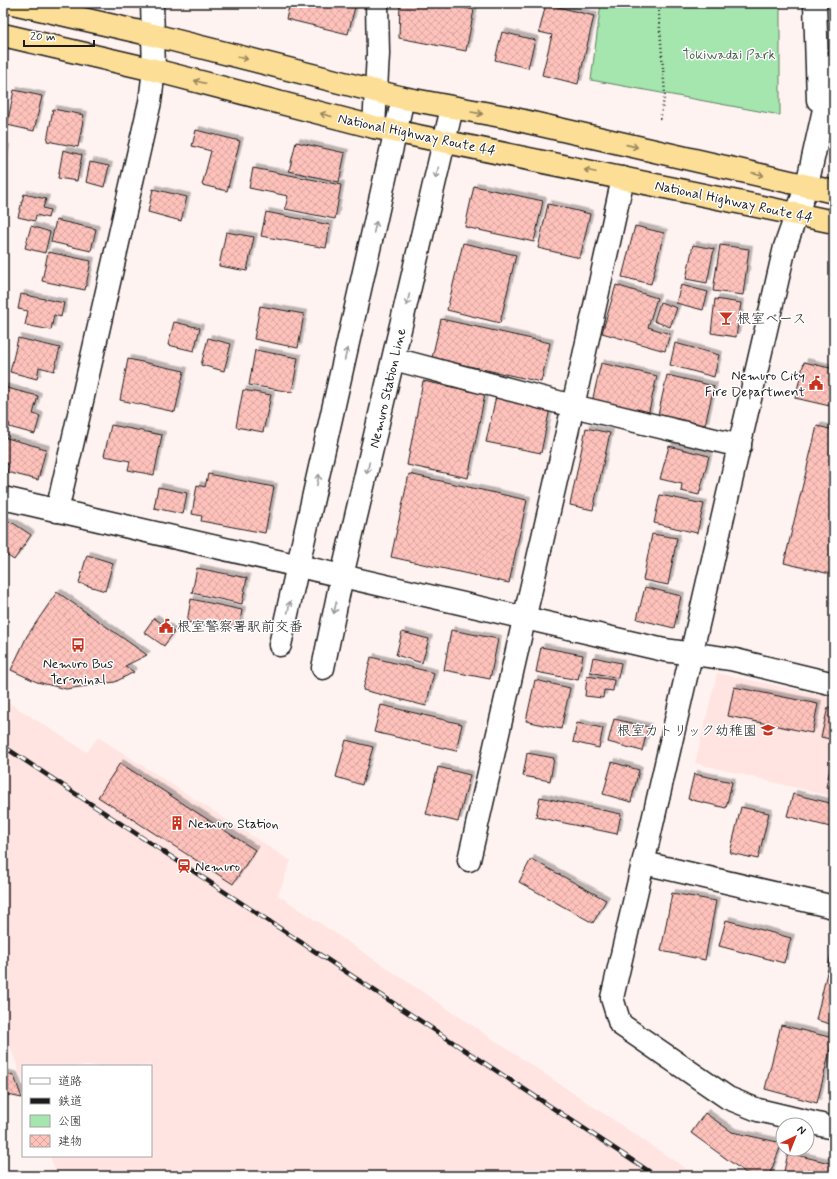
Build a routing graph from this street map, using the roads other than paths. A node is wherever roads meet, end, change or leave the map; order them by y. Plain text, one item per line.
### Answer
1 (13, 3) edge
2 (152, 3) edge
3 (377, 3) edge
4 (815, 3) edge
5 (3, 35) edge
6 (153, 36) junction
7 (834, 65) edge
8 (154, 70) junction
9 (376, 91) junction
10 (403, 98) junction
11 (452, 108) junction
12 (374, 127) junction
13 (396, 131) junction
14 (819, 133) junction
15 (445, 141) junction
16 (623, 178) junction
17 (808, 185) junction
18 (834, 192) edge
19 (798, 214) junction
20 (834, 222) edge
21 (394, 359) junction
22 (573, 406) junction
23 (740, 446) junction
24 (3, 498) edge
25 (57, 511) junction
26 (298, 567) junction
27 (342, 576) junction
28 (525, 618) junction
29 (280, 645) dead end
30 (692, 653) junction
31 (323, 668) dead end
32 (834, 684) edge
33 (468, 860) dead end
34 (644, 863) junction
35 (834, 907) edge
36 (834, 1128) edge

1 - 6 highway
2 - 6 street
3 - 9 street
4 - 14 street
5 - 8 highway, National Highway Route 44
6 - 8 street
6 -> 9 highway
7 - 14 street
12 -> 8 highway, National Highway Route 44
8 - 25 street
9 - 10 highway
9 - 12 street
10 - 11 highway
10 - 13 street
11 - 15 street, Nemuro Station Line
11 -> 17 highway
12 - 13 highway, National Highway Route 44
13 - 15 highway, National Highway Route 44
26 -> 13 street
14 - 17 street
16 -> 15 highway, National Highway Route 44
15 -> 21 street, Nemuro Station Line
16 - 19 highway, National Highway Route 44
16 - 22 street
17 - 18 highway
17 - 19 street
19 - 20 highway, National Highway Route 44
19 - 23 street
21 - 22 street
21 -> 27 street, Nemuro Station Line
22 - 23 street
22 - 28 street
23 - 30 street
24 - 25 street
25 - 26 street
26 - 27 street
29 -> 26 street
27 - 28 street
27 -> 31 street, Nemuro Station Line
28 - 30 street
28 - 33 street
30 - 32 street
30 - 34 street
34 - 35 street
34 - 36 street

